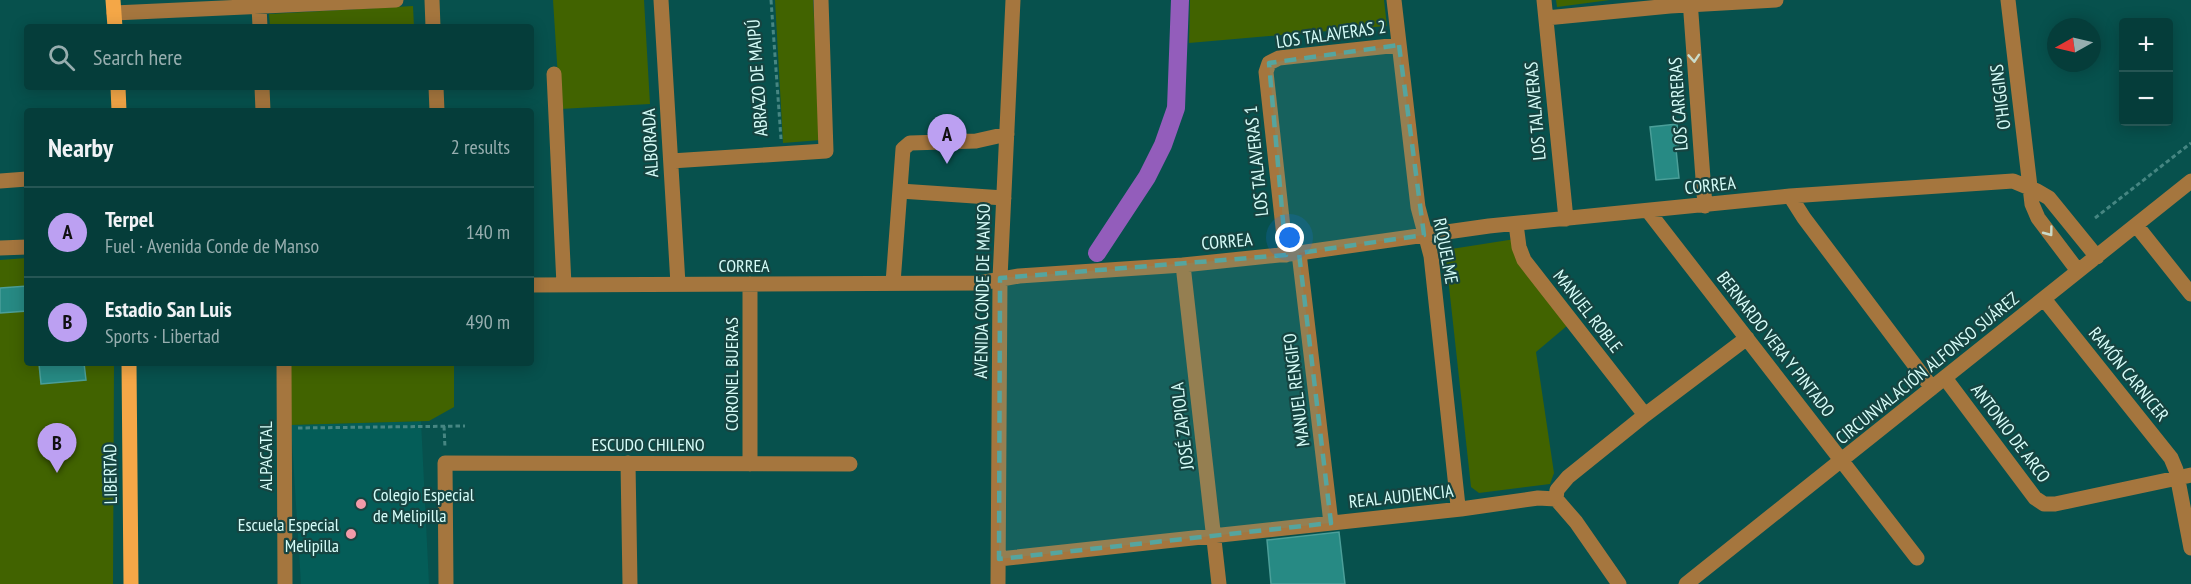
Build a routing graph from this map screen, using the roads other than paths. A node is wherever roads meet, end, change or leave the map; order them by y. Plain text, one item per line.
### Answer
1 (396, 0) edge
2 (432, 0) edge
3 (661, 0) edge
4 (821, 0) edge
5 (1013, 0) edge
6 (1394, 0) edge
7 (1544, 0) edge
8 (1776, 0) edge
9 (2008, 0) edge
10 (1690, 3) edge
11 (259, 6) junction
12 (114, 14) edge
13 (1546, 18) junction
14 (260, 24) edge
15 (433, 24) edge
16 (1398, 45) junction
17 (1269, 63) joint
18 (554, 74) dead end
19 (118, 90) edge
20 (262, 90) edge
21 (436, 90) edge
22 (119, 108) edge
23 (263, 108) edge
24 (437, 108) edge
25 (1007, 134) junction
26 (671, 161) junction
27 (24, 179) edge
28 (0, 181) edge
29 (2191, 181) edge
30 (2031, 189) junction
31 (900, 191) junction
32 (1790, 196) junction
33 (1004, 198) junction
34 (1705, 206) junction
35 (1648, 211) junction
36 (1566, 219) junction
37 (1516, 224) junction
38 (2136, 225) junction
39 (1424, 235) junction
40 (24, 246) edge
41 (0, 248) edge
42 (1293, 254) junction
43 (2097, 257) junction
44 (1183, 265) junction
45 (2078, 271) junction
46 (1000, 278) junction
47 (893, 283) junction
48 (678, 284) junction
49 (750, 284) junction
50 (534, 285) edge
51 (564, 285) junction
52 (2191, 294) edge
53 (2044, 299) junction
54 (1747, 338) junction
55 (129, 366) edge
56 (284, 366) edge
57 (1945, 378) junction
58 (1932, 388) junction
59 (1646, 415) junction
60 (1841, 461) junction
61 (628, 463) junction
62 (750, 464) junction
63 (850, 464) dead end
64 (2185, 476) edge
65 (1556, 500) junction
66 (1461, 509) junction
67 (1331, 523) junction
68 (1215, 535) junction
69 (2191, 548) edge
70 (1917, 558) dead end
71 (999, 559) junction
72 (131, 584) edge
73 (285, 584) edge
74 (446, 584) edge
75 (630, 584) edge
76 (998, 584) edge
77 (1219, 584) edge
78 (1619, 584) edge
79 (1686, 584) edge

1 - 11 street
2 - 15 street
3 - 26 street, ALBORADA
4 - 26 street
5 - 25 street, AVENIDA CONDE DE MANSO
6 - 16 street, RIQUELME
7 - 13 street, LOS TALAVERAS
8 - 10 street
9 - 30 street, O'HIGGINS
10 - 13 street
10 -> 34 street, LOS CARRERAS
11 - 12 street
11 - 14 street
13 - 36 street, LOS TALAVERAS
16 - 17 street, LOS TALAVERAS 2
16 - 39 street, RIQUELME
17 - 42 street, LOS TALAVERAS 1
18 - 51 street
19 - 22 main road
20 - 23 street
21 - 24 street
25 - 31 street
25 - 33 street, AVENIDA CONDE DE MANSO
26 - 48 street, ALBORADA
27 - 28 street
29 - 38 street, CIRCUNVALACIÓN ALFONSO SUÁREZ
30 - 32 street, CORREA
30 - 43 street, CORREA
30 -> 45 street
31 - 33 street
31 - 47 street
32 - 34 street, CORREA
32 - 58 street
33 - 46 street, AVENIDA CONDE DE MANSO
34 - 35 street, CORREA
35 - 36 street, CORREA
35 - 54 street, BERNARDO VERA Y PINTADO
36 - 37 street, CORREA
37 - 39 street, CORREA
37 - 59 street, MANUEL ROBLE
38 - 43 street, CIRCUNVALACIÓN ALFONSO SUÁREZ
38 - 52 street
39 - 42 street, CORREA
39 - 66 street, RIQUELME
40 - 41 street
42 - 44 street, CORREA
42 - 67 street, MANUEL RENGIFO
43 - 45 street, CIRCUNVALACIÓN ALFONSO SUÁREZ
44 - 46 street, CORREA
44 - 68 street, JOSÉ ZAPIOLA
45 - 53 street, CIRCUNVALACIÓN ALFONSO SUÁREZ
46 - 47 street, CORREA
46 - 71 street, AVENIDA CONDE DE MANSO
47 - 49 street, CORREA
48 - 49 street, CORREA
48 - 51 street, CORREA
49 - 62 street, CORONEL BUERAS
50 - 51 street, CORREA
53 - 57 street, CIRCUNVALACIÓN ALFONSO SUÁREZ
53 - 64 street, RAMÓN CARNICER
54 - 59 street
54 - 60 street, BERNARDO VERA Y PINTADO
55 - 72 main road, LIBERTAD
56 - 73 street, ALPACATAL
57 - 58 street, CIRCUNVALACIÓN ALFONSO SUÁREZ
57 - 64 street, ANTONIO DE ARCO
58 - 60 street, CIRCUNVALACIÓN ALFONSO SUÁREZ
59 - 65 street
60 - 70 street, BERNARDO VERA Y PINTADO
60 - 79 street, CIRCUNVALACIÓN ALFONSO SUÁREZ
61 - 62 street, ESCUDO CHILENO
61 - 74 street, ESCUDO CHILENO
61 - 75 street
62 - 63 street, ESCUDO CHILENO
64 - 69 street, RAMÓN CARNICER
65 - 66 street, REAL AUDIENCIA
65 - 78 street
66 - 67 street, REAL AUDIENCIA
67 - 68 street, REAL AUDIENCIA
68 - 71 street, REAL AUDIENCIA
68 - 77 street, JOSÉ ZAPIOLA
71 - 76 street, AVENIDA CONDE DE MANSO

